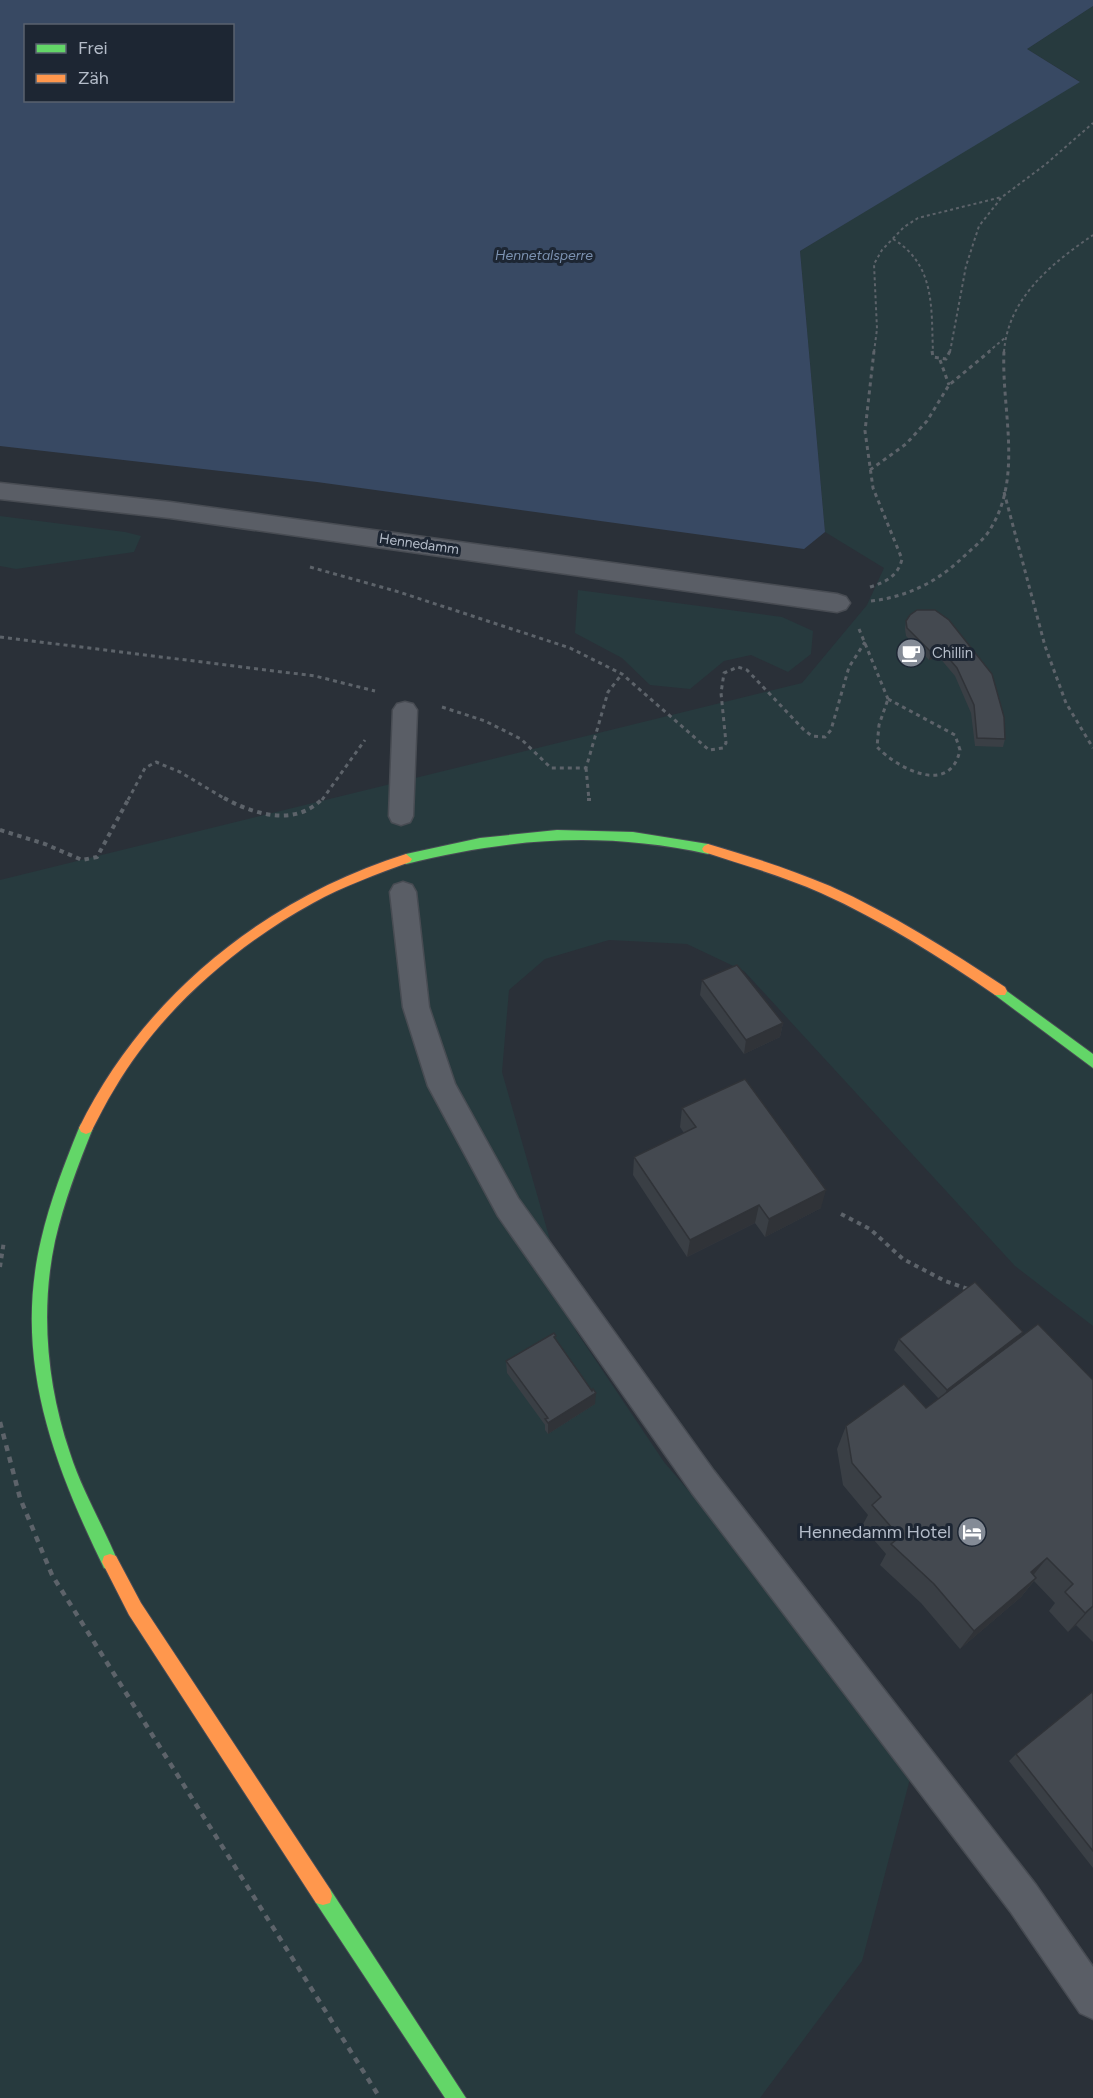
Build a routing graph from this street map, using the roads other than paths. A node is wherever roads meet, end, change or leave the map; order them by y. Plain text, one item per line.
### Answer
1 (0, 490) edge
2 (837, 603) road end
3 (405, 710) road end
4 (401, 816) dead end
5 (403, 892) dead end
6 (1093, 1062) edge
7 (1093, 2000) edge
8 (456, 2098) edge

1 - 2 street, Hennedamm
3 - 4 lane
5 - 7 lane
6 - 8 main road

